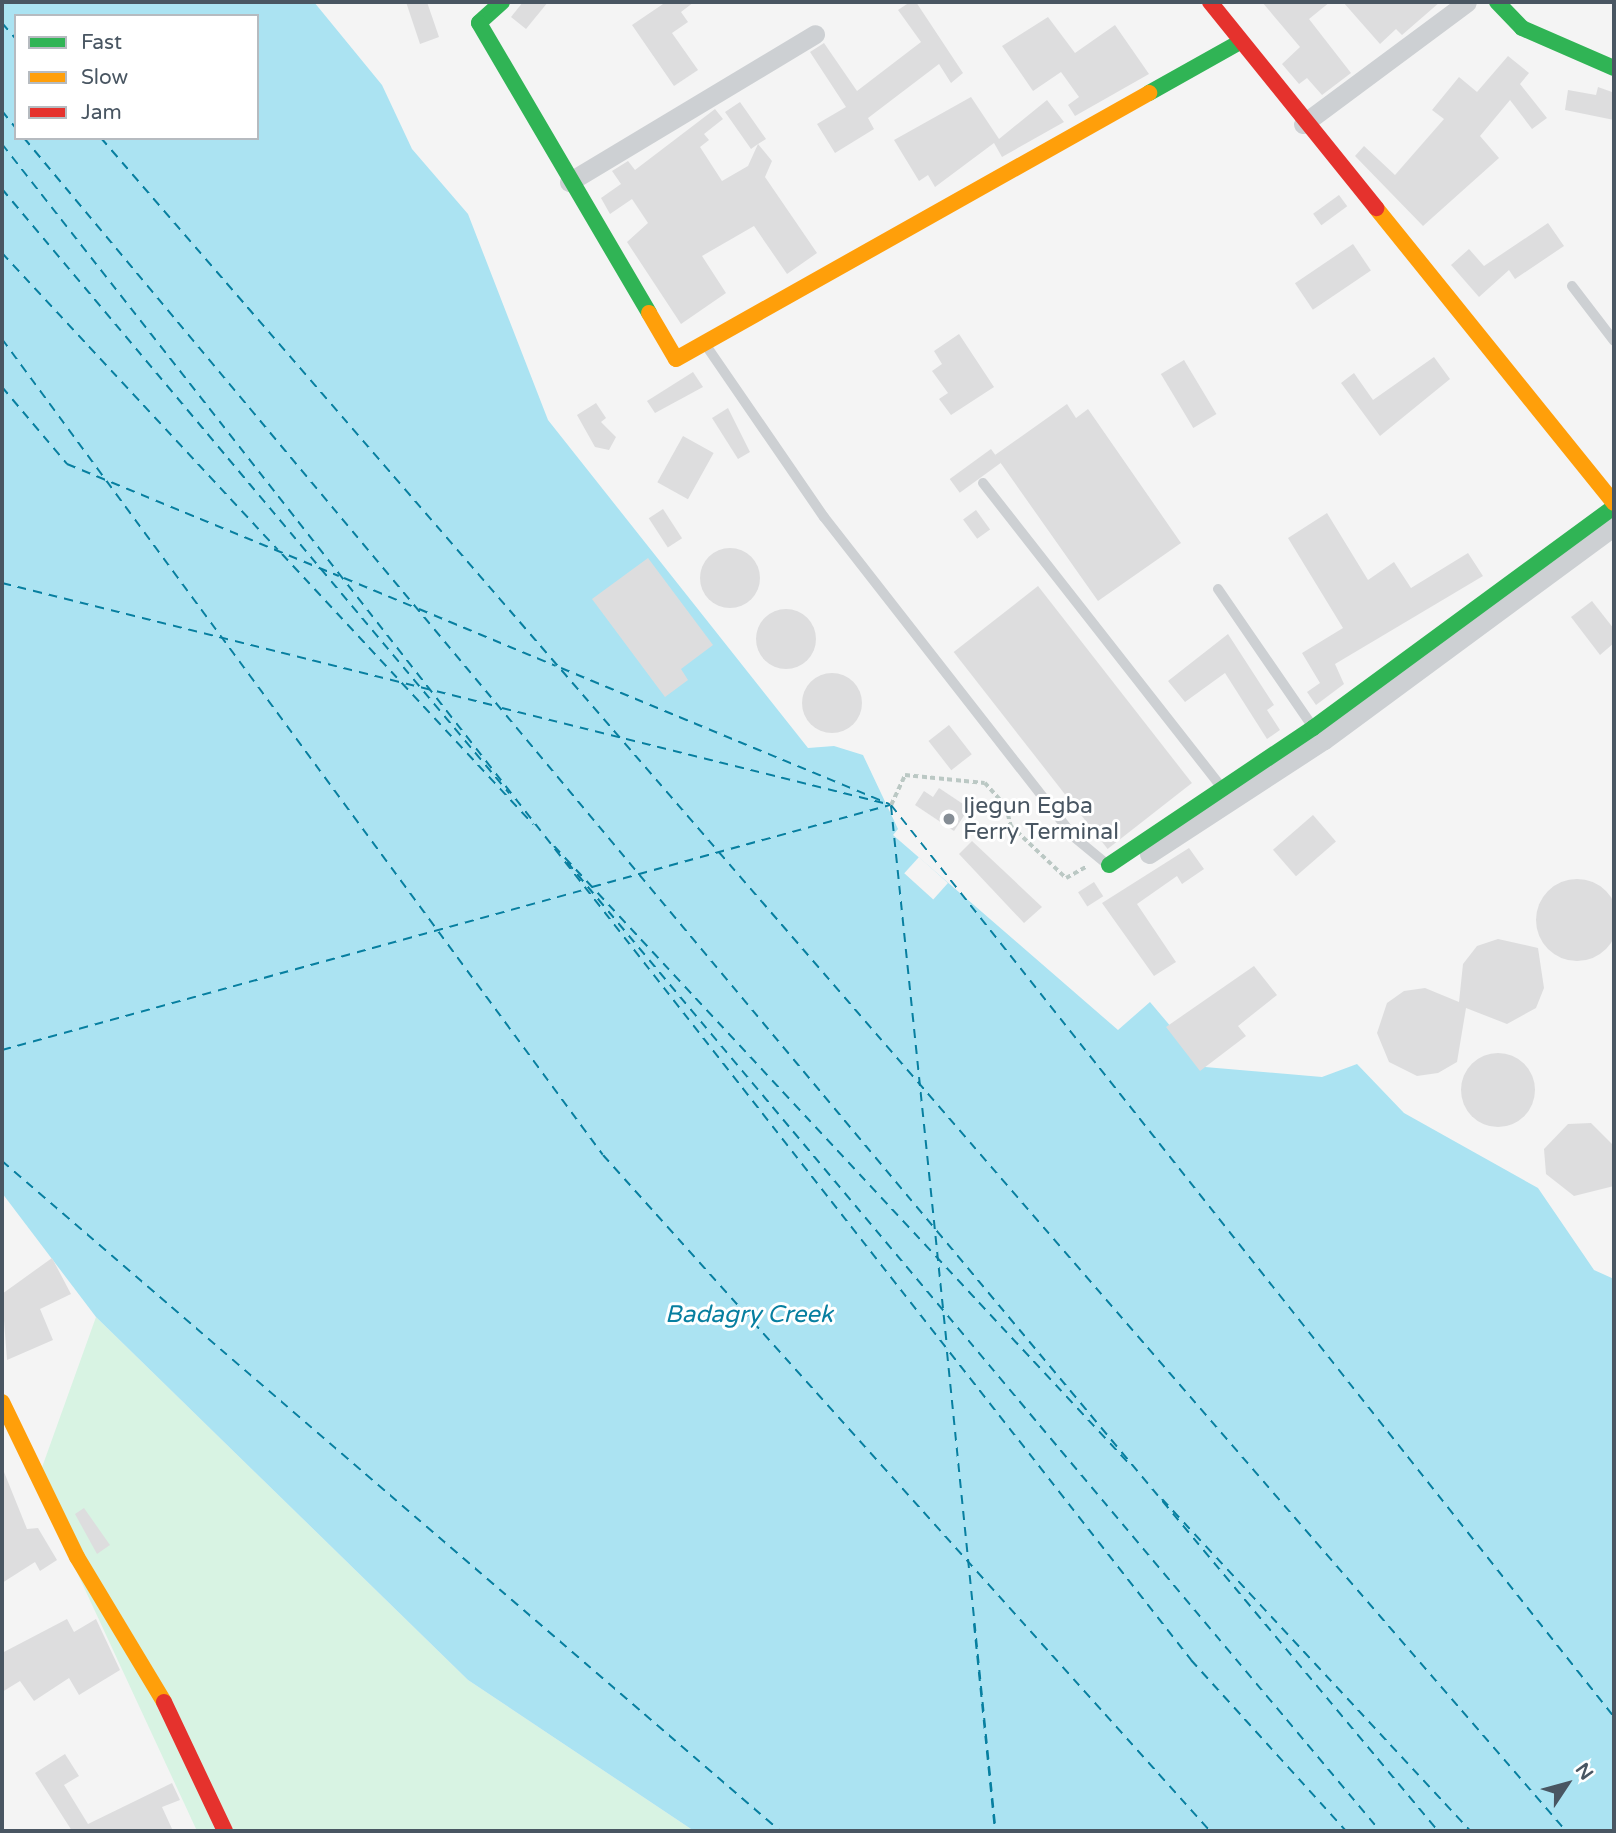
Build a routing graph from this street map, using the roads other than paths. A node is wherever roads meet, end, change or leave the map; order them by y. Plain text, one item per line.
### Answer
1 (502, 2) edge
2 (1210, 2) edge
3 (1467, 2) edge
4 (1497, 2) edge
5 (815, 34) dead end
6 (1240, 42) junction
7 (1614, 68) edge
8 (1303, 124) junction
9 (569, 182) junction
10 (1572, 286) dead end
11 (1614, 341) edge
12 (704, 342) junction
13 (983, 483) dead end
14 (1614, 505) edge
15 (1614, 526) edge
16 (1218, 589) dead end
17 (1313, 727) junction
18 (1223, 790) junction
19 (1103, 860) junction
20 (2, 1402) edge
21 (225, 1831) edge

1 - 9 street
2 - 6 street
3 - 8 street
4 - 7 street
5 - 9 street
6 - 8 street
6 - 12 street
8 - 14 street
9 - 12 street
10 - 11 lane
12 - 19 lane
13 - 18 lane
14 - 17 street
15 - 19 street
16 - 17 lane
17 - 18 street
18 - 19 street
20 - 21 street

